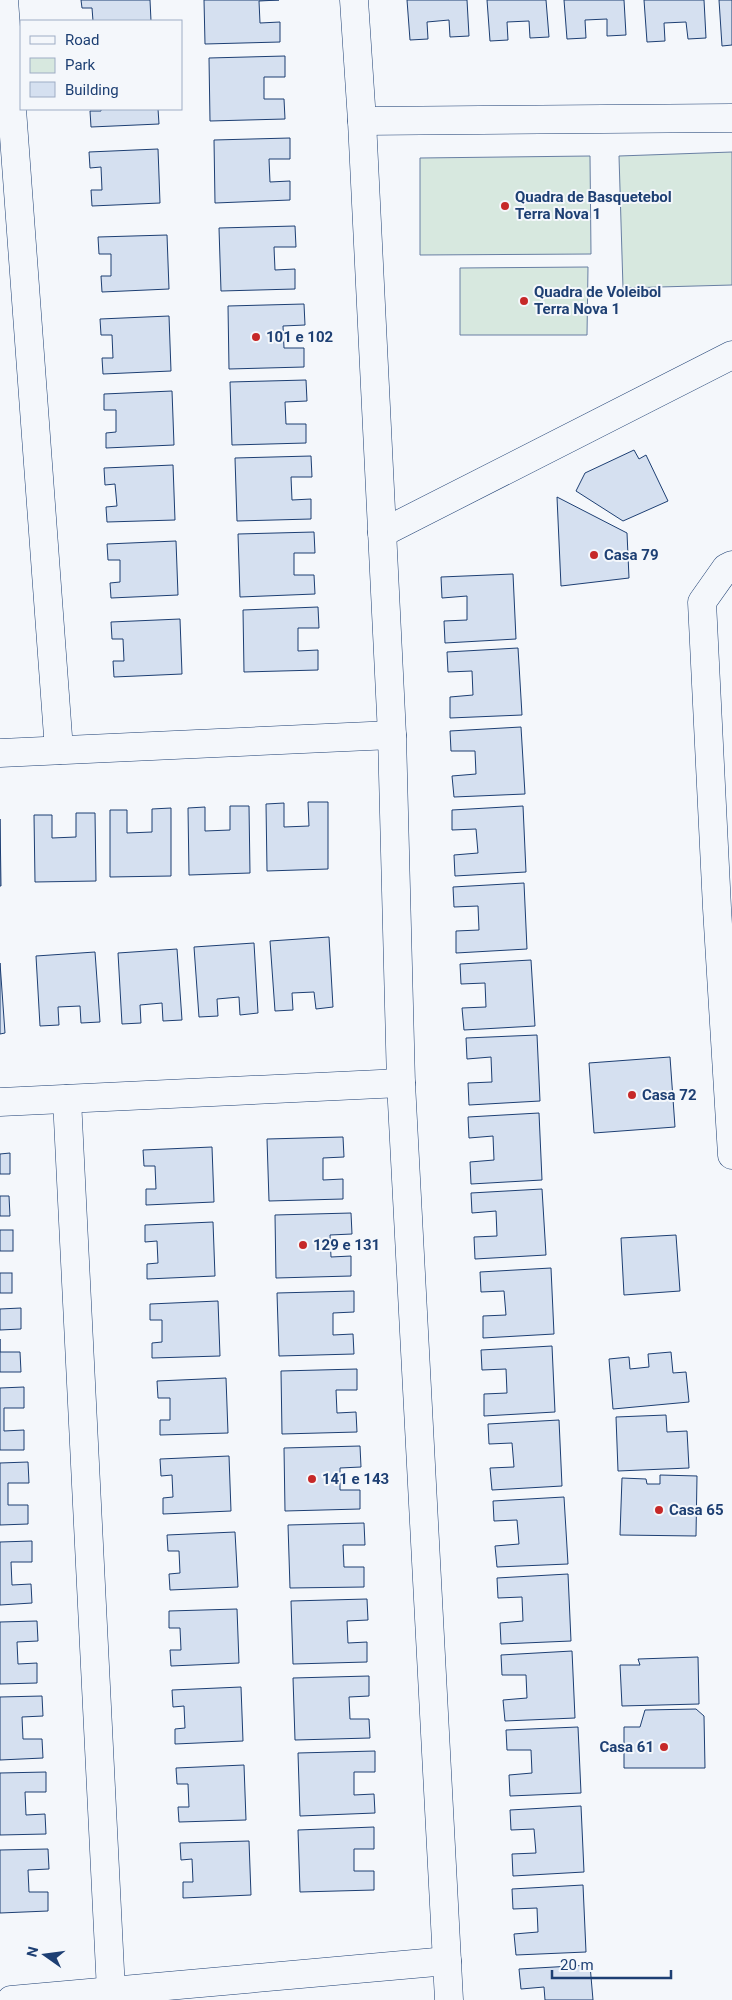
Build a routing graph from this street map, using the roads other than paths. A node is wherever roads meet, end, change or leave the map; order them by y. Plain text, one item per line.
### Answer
1 (4, 0) edge
2 (354, 0) edge
3 (732, 118) edge
4 (362, 121) junction
5 (732, 355) edge
6 (382, 533) junction
7 (732, 565) edge
8 (392, 735) junction
9 (59, 750) junction
10 (0, 752) edge
11 (724, 904) edge
12 (401, 1083) junction
13 (67, 1099) junction
14 (0, 1102) edge
15 (732, 1155) edge
16 (448, 1961) junction
17 (111, 1991) junction
18 (10, 2000) edge
19 (450, 2000) edge

1 - 9 street
2 - 4 street
3 - 4 street
4 - 6 street
5 - 6 street
6 - 8 street
7 - 11 street
8 - 9 street
8 - 12 street
9 - 10 street
11 - 15 street
12 - 13 street
12 - 16 street
13 - 14 street
13 - 17 street
16 - 17 street
16 - 19 street
17 - 18 street

